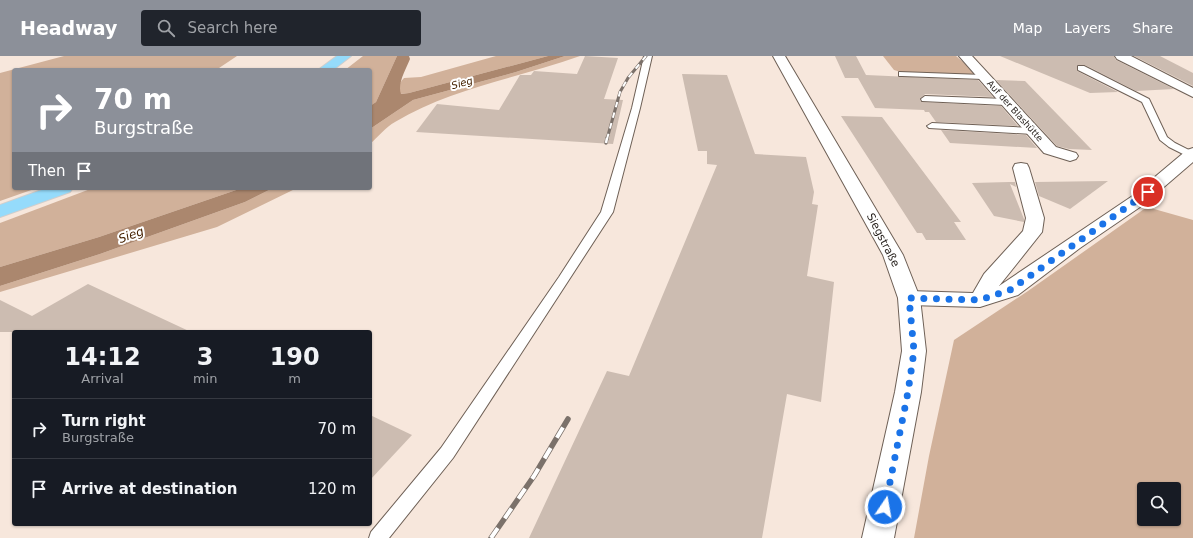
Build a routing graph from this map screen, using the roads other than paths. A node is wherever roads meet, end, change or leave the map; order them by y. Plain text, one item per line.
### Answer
1 (345, 56) edge
2 (648, 56) edge
3 (779, 56) edge
4 (965, 56) edge
5 (1121, 56) edge
6 (328, 68) edge
7 (1081, 68) dead end
8 (902, 74) dead end
9 (983, 76) junction
10 (1193, 93) edge
11 (925, 99) dead end
12 (1006, 102) junction
13 (932, 126) dead end
14 (1033, 131) junction
15 (1192, 154) edge
16 (1070, 156) dead end
17 (1021, 168) dead end
18 (58, 190) edge
19 (0, 211) edge
20 (909, 298) junction
21 (980, 300) junction
22 (378, 538) edge
23 (878, 538) edge

1 - 6 main road
2 - 22 lane
3 - 20 street, Siegstraße
4 - 9 street, Auf der Blashütte
5 - 10 street
7 - 15 lane
8 - 9 lane
9 - 12 street, Auf der Blashütte
11 - 12 lane
12 - 14 street, Auf der Blashütte
13 - 14 lane
14 - 16 street, Auf der Blashütte
15 - 21 street
17 - 21 street
18 - 19 main road
20 - 21 street
20 - 23 street, Siegstraße

